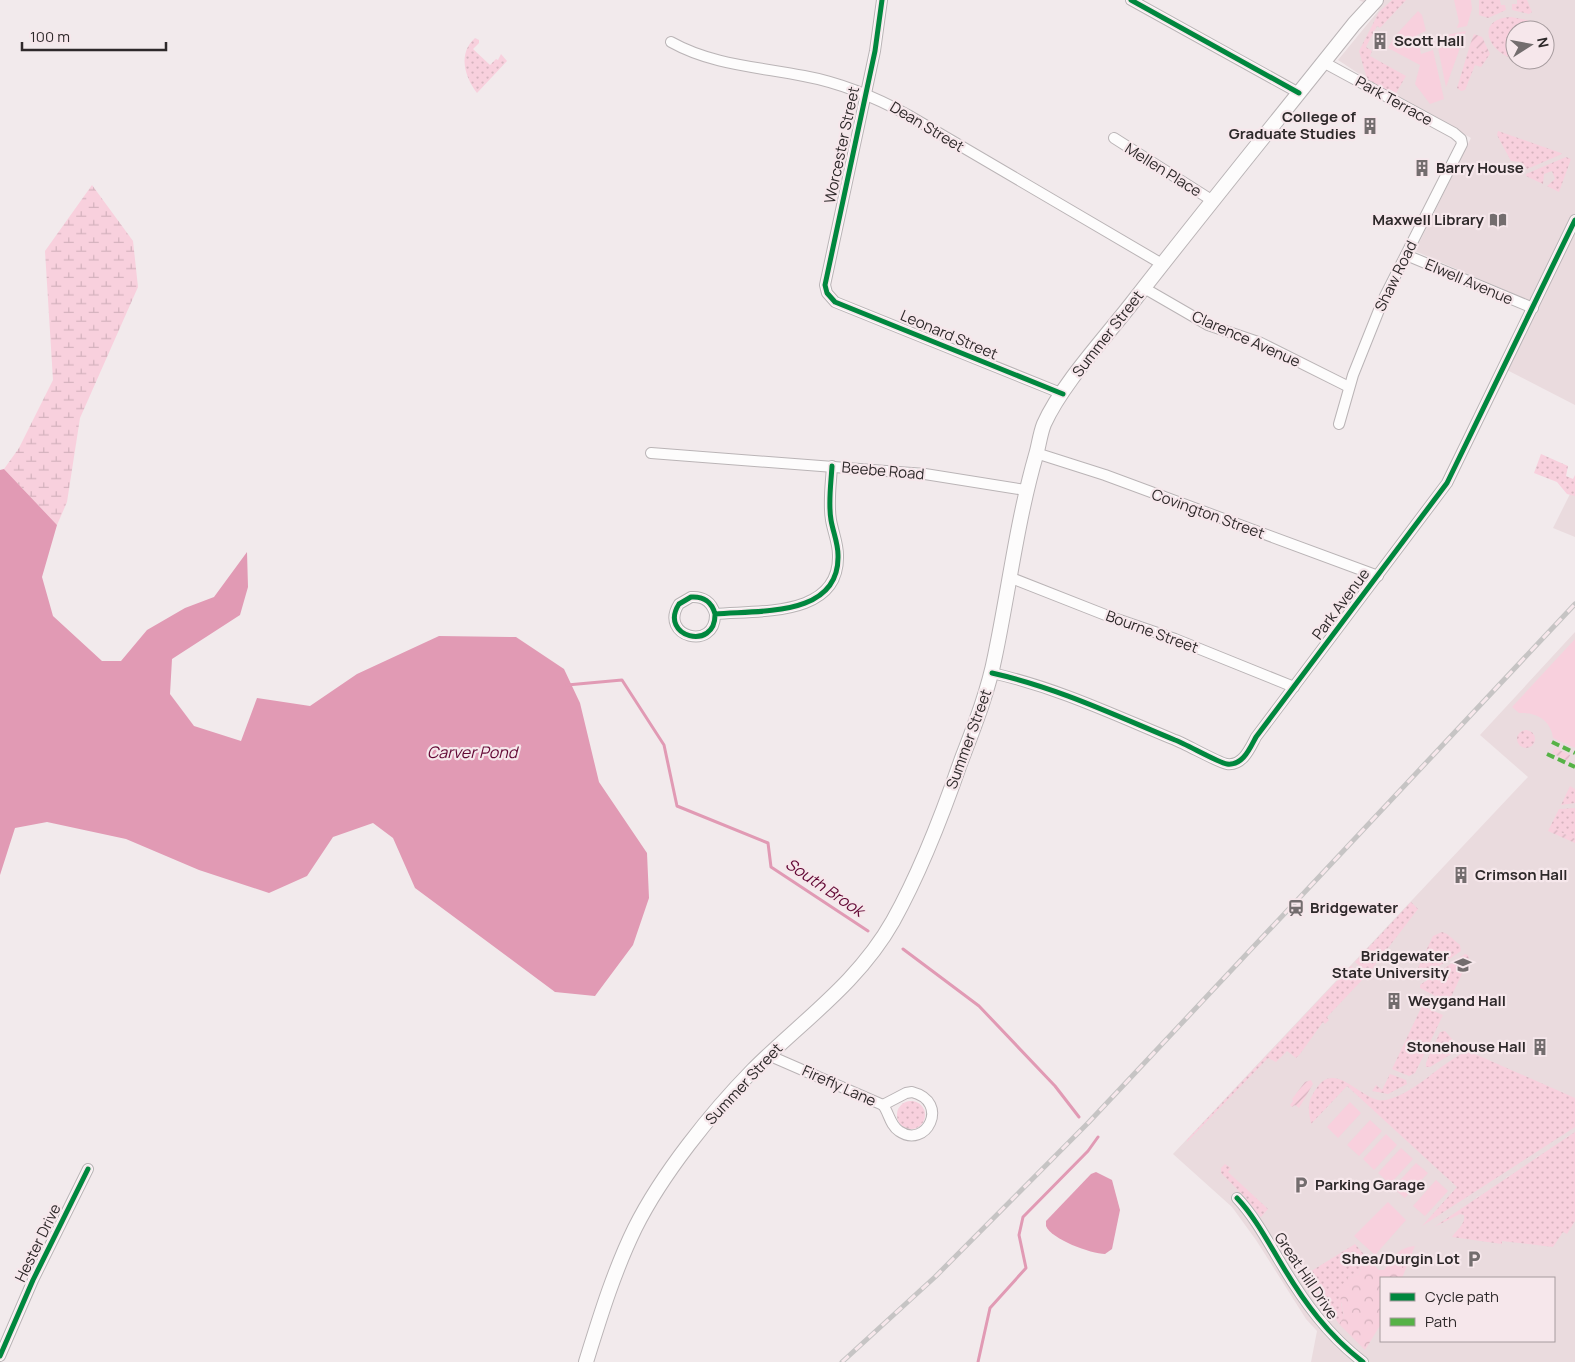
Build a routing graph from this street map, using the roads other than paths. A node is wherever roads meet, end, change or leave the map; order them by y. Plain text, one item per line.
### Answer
1 (882, 0) edge
2 (1131, 0) edge
3 (1376, 0) edge
4 (671, 42) dead end
5 (1323, 62) junction
6 (866, 93) junction
7 (1299, 93) junction
8 (1114, 138) dead end
9 (1462, 141) joint
10 (1213, 201) junction
11 (1575, 220) edge
12 (1406, 255) junction
13 (1162, 264) junction
14 (1144, 288) junction
15 (828, 294) joint
16 (1533, 308) junction
17 (1349, 387) junction
18 (1062, 394) junction
19 (1339, 424) dead end
20 (651, 453) dead end
21 (1036, 453) junction
22 (832, 466) junction
23 (1025, 490) junction
24 (1378, 576) junction
25 (1009, 577) junction
26 (715, 614) junction
27 (992, 673) junction
28 (1294, 687) junction
29 (768, 1055) junction
30 (883, 1105) junction
31 (88, 1169) dead end
32 (1237, 1198) dead end
33 (0, 1356) edge
34 (586, 1362) edge
35 (1362, 1362) edge

1 - 6 street, Worcester Street
2 - 7 street
3 - 5 main road, Summer Street
4 - 6 street, Dean Street
5 - 7 main road, Summer Street
5 - 9 street, Park Terrace
6 - 13 street, Dean Street
6 - 15 street, Worcester Street
7 - 10 main road, Summer Street
8 - 10 street, Mellen Place
9 - 12 street, Shaw Road
10 - 13 main road, Summer Street
11 - 16 street, Park Avenue
12 - 16 street, Elwell Avenue
12 - 17 street, Shaw Road
13 - 14 main road, Summer Street
14 - 17 street, Clarence Avenue
14 - 18 main road, Summer Street
15 - 18 street, Leonard Street
16 - 24 street, Park Avenue
17 - 19 street, Shaw Road
18 - 21 main road, Summer Street
20 - 22 street, Beebe Road
21 - 23 main road, Summer Street
21 - 24 street, Covington Street
22 - 23 street, Beebe Road
22 - 26 street
23 - 25 main road, Summer Street
24 - 28 street, Park Avenue
25 - 27 main road, Summer Street
25 - 28 street, Bourne Street
26 - 26 street
27 - 28 street, Park Avenue
27 - 29 main road, Summer Street
29 - 30 street, Firefly Lane
29 - 34 main road, Summer Street
30 - 30 street, Firefly Lane
31 - 33 street, Hester Drive
32 - 35 street, Great Hill Drive

